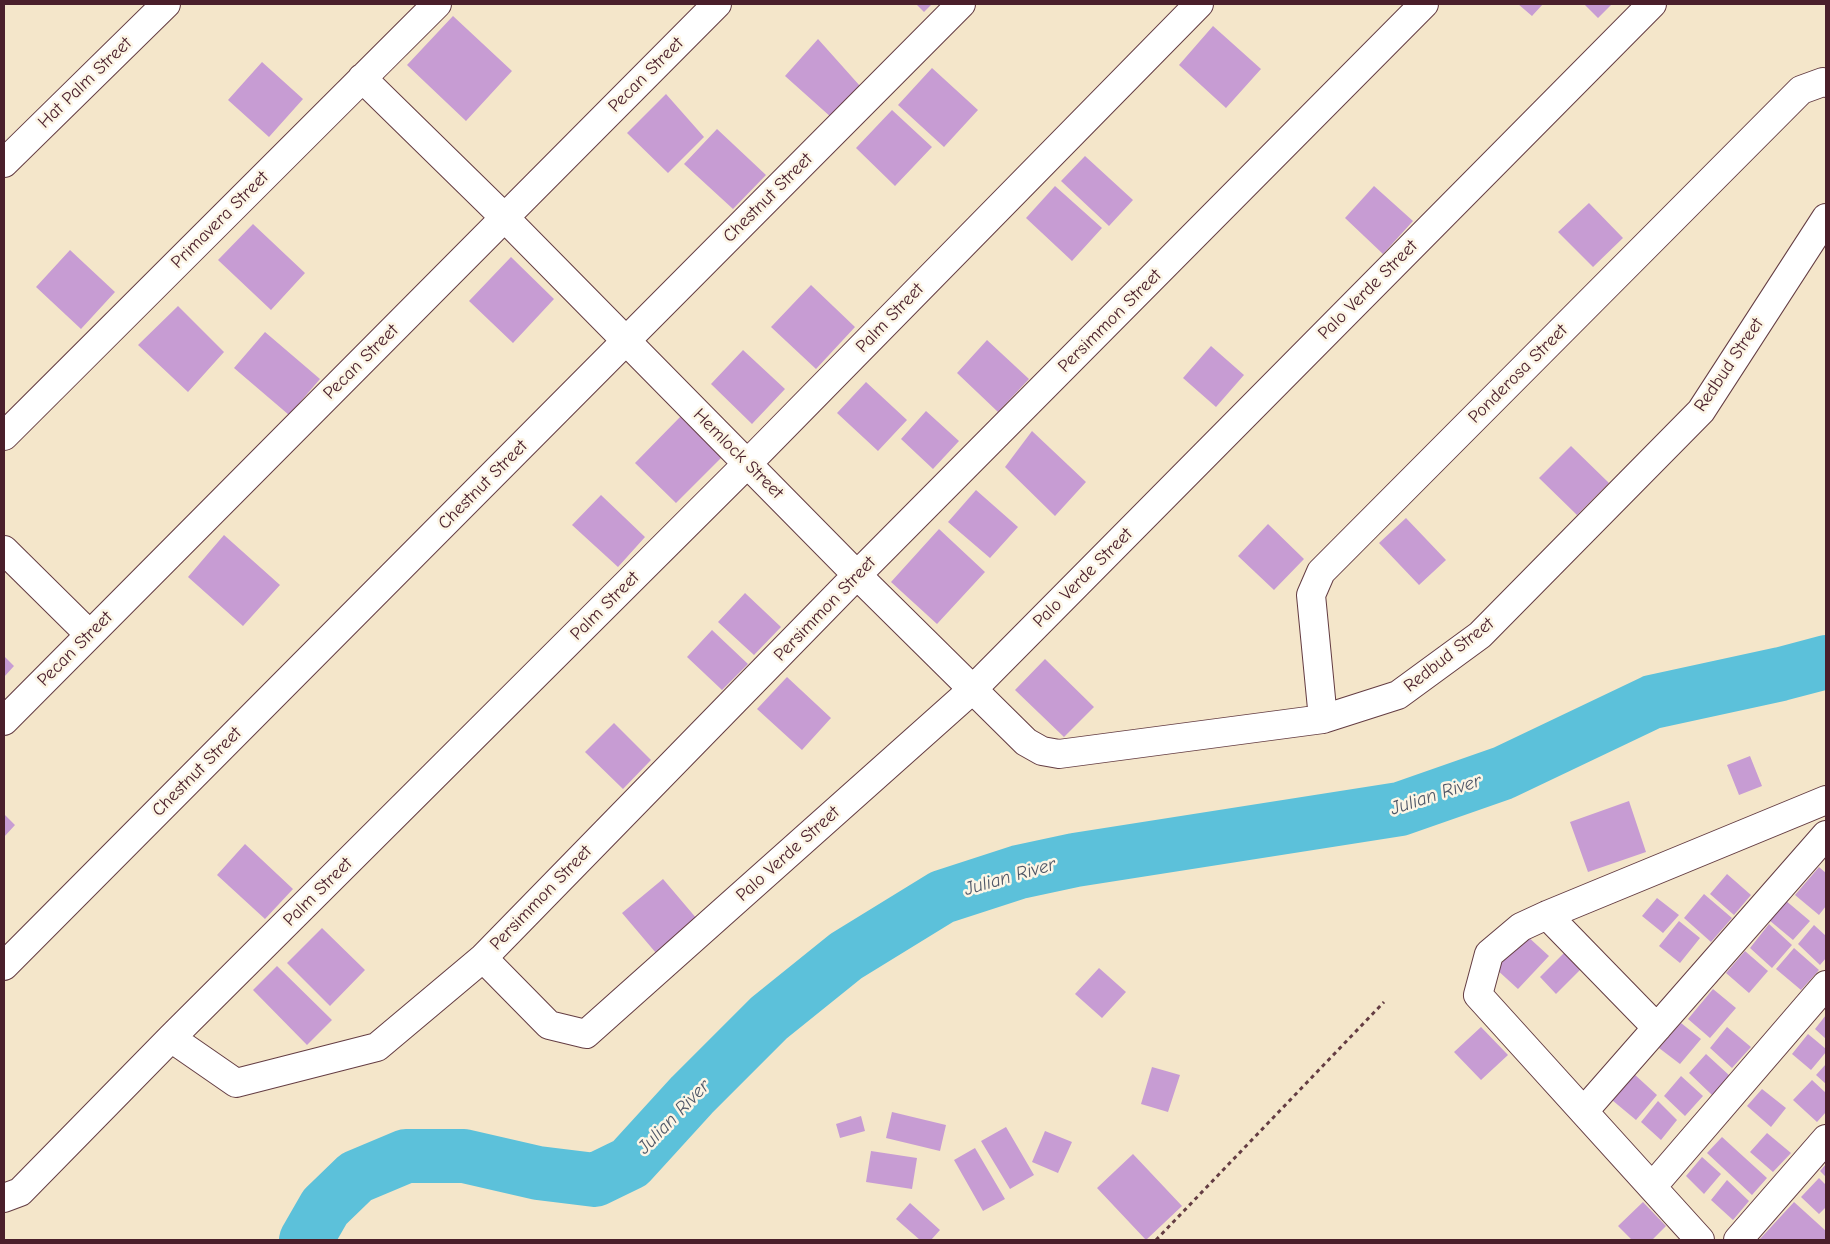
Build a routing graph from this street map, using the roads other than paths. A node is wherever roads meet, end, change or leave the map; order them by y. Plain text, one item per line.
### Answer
1 (166, 4) edge
2 (437, 4) edge
3 (718, 4) edge
4 (960, 4) edge
5 (1199, 4) edge
6 (1424, 4) edge
7 (1652, 4) edge
8 (362, 78) junction
9 (1826, 83) edge
10 (4, 163) edge
11 (506, 218) junction
12 (1826, 218) edge
13 (626, 342) junction
14 (4, 436) edge
15 (748, 463) junction
16 (4, 550) edge
17 (858, 575) junction
18 (90, 634) junction
19 (973, 689) junction
20 (1323, 719) junction
21 (4, 721) edge
22 (1823, 807) edge
23 (1826, 835) edge
24 (1547, 915) junction
25 (483, 958) junction
26 (4, 966) edge
27 (1826, 985) edge
28 (1656, 1028) junction
29 (171, 1038) junction
30 (1584, 1111) junction
31 (1826, 1139) edge
32 (1652, 1187) junction
33 (4, 1198) edge
34 (1700, 1240) edge
35 (1738, 1240) edge

1 - 10 street, Hat Palm Street
2 - 8 street, Primavera Street
3 - 11 street, Pecan Street
4 - 13 street, Chestnut Street
5 - 15 street, Palm Street
6 - 17 street, Persimmon Street
7 - 19 street, Palo Verde Street
8 - 11 street, Hemlock Street
8 - 14 street, Primavera Street
9 - 20 street, Ponderosa Street
11 - 13 street, Hemlock Street
11 - 18 street, Pecan Street
12 - 20 street, Redbud Street
13 - 15 street, Hemlock Street
13 - 26 street, Chestnut Street
15 - 17 street, Hemlock Street
15 - 29 street, Palm Street
16 - 18 street
17 - 19 street, Hemlock Street
17 - 25 street, Persimmon Street
18 - 21 street, Pecan Street
19 - 20 street, Redbud Street
19 - 25 street, Palo Verde Street
22 - 24 street
23 - 28 street
24 - 28 street
24 - 30 street
25 - 29 street, Persimmon Street
27 - 32 street
28 - 30 street
29 - 33 street, Palm Street
30 - 32 street
31 - 35 street
32 - 34 street

